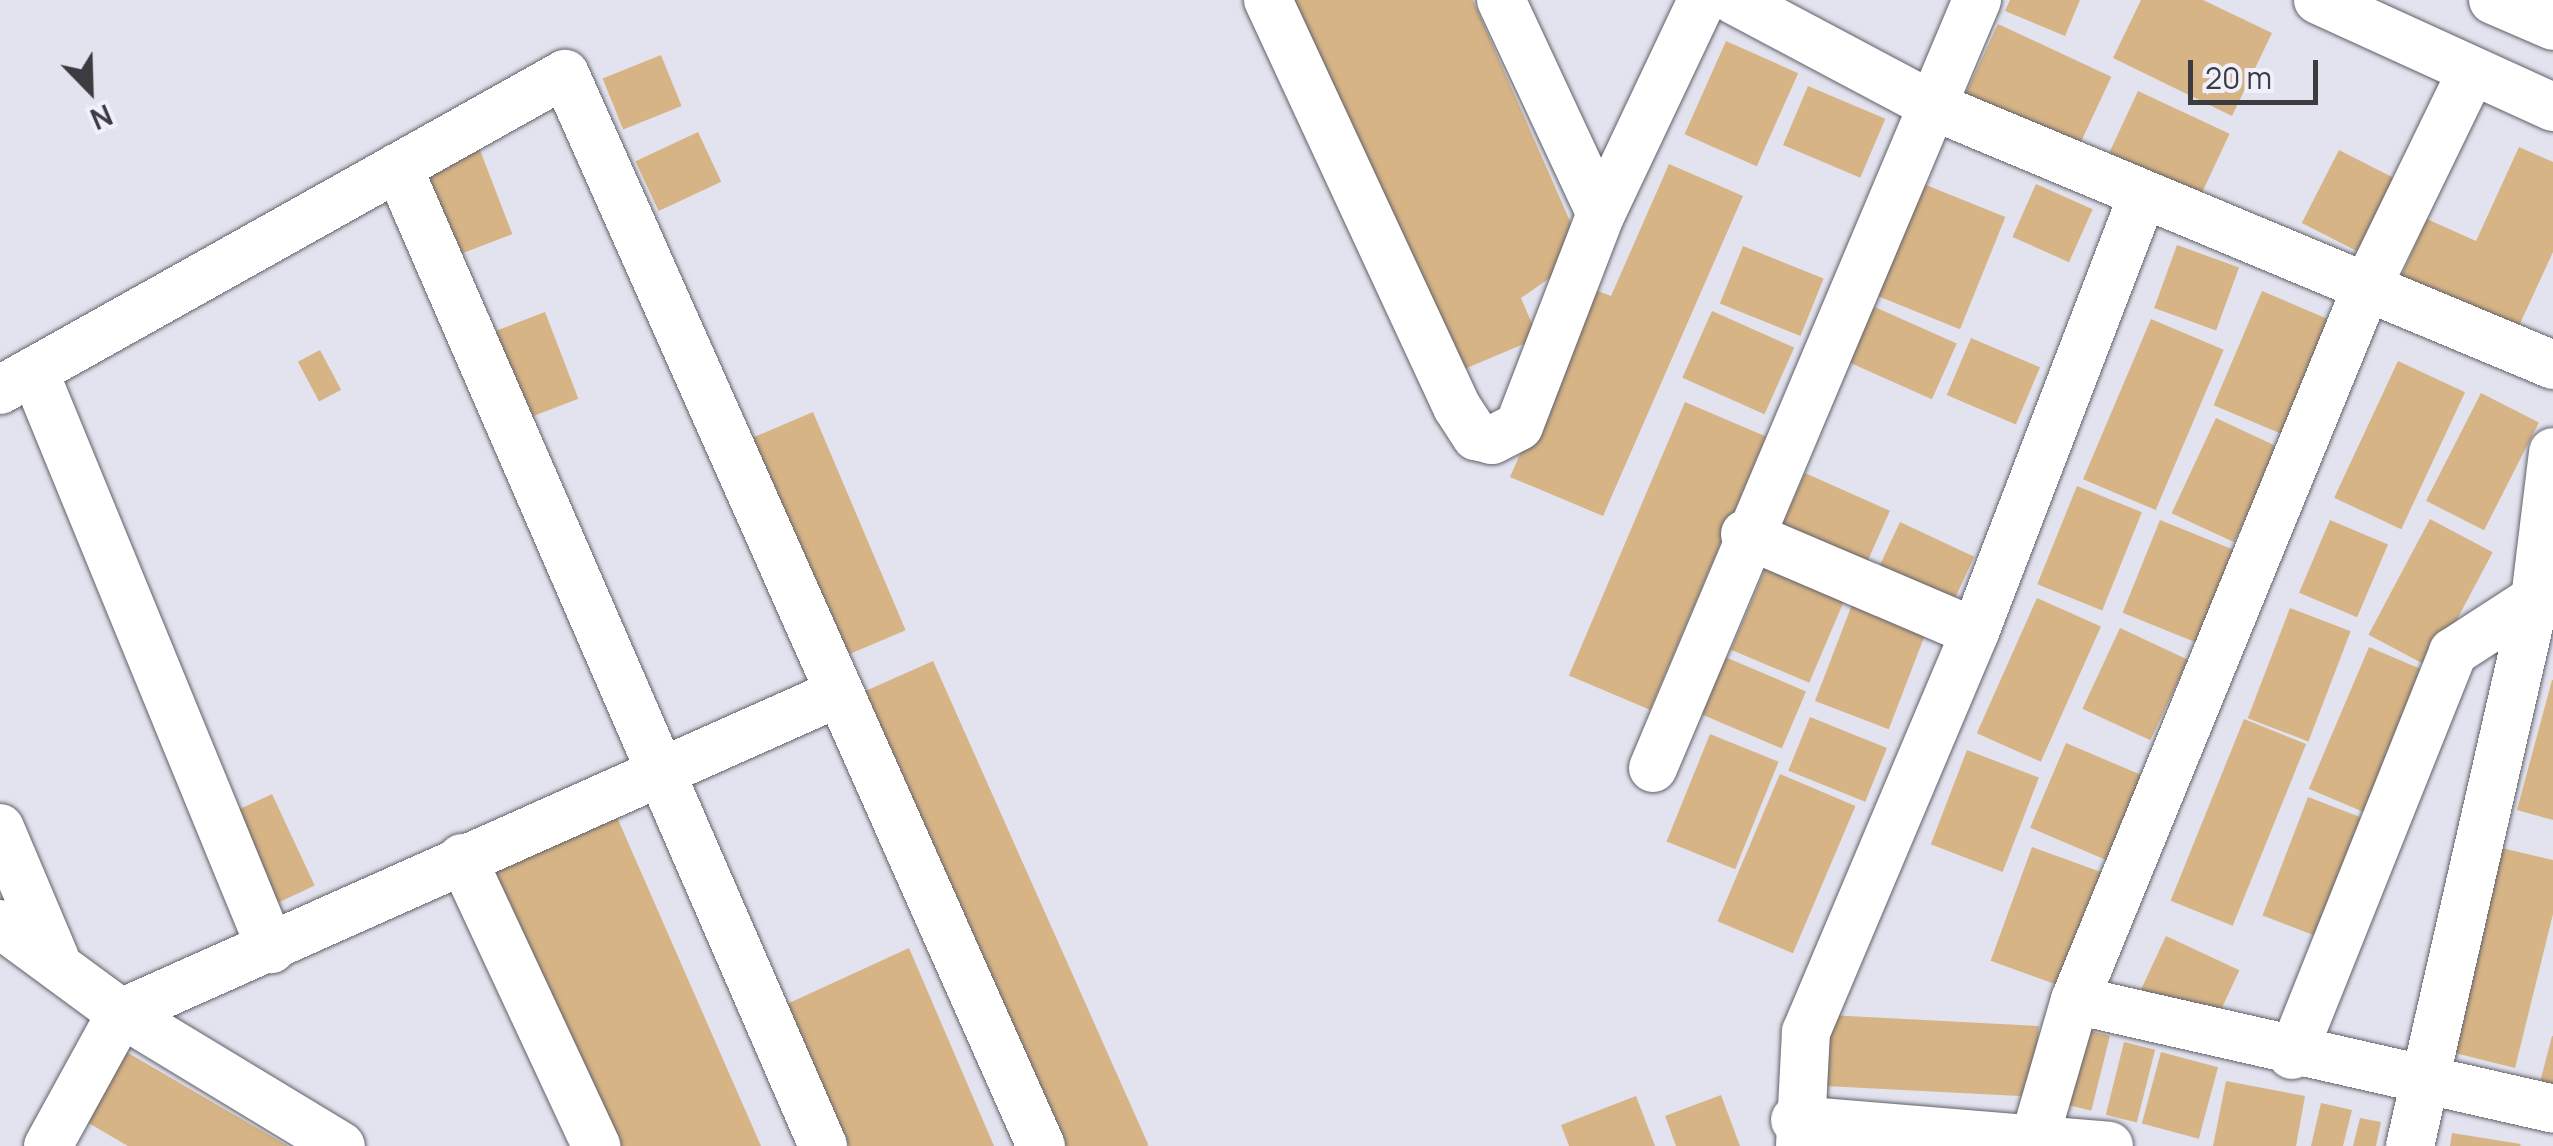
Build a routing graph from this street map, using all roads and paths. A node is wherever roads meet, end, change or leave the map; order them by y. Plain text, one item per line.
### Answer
1 (1268, 0) edge
2 (1501, 0) edge
3 (1702, 0) edge
4 (1734, 0) edge
5 (1978, 0) edge
6 (2318, 0) edge
7 (2493, 0) edge
8 (2553, 26) edge
9 (2471, 73) junction
10 (1934, 106) junction
11 (2553, 107) edge
12 (398, 167) junction
13 (2143, 195) junction
14 (1601, 214) junction
15 (2365, 290) junction
16 (2553, 365) edge
17 (17, 380) edge
18 (2553, 452) edge
19 (1745, 534) junction
20 (2535, 599) junction
21 (1976, 632) junction
22 (836, 694) junction
23 (1654, 768) dead end
24 (656, 772) junction
25 (0, 828) edge
26 (462, 858) junction
27 (0, 924) edge
28 (270, 949) junction
29 (55, 958) junction
30 (2075, 1000) junction
31 (121, 1013) junction
32 (2292, 1055) junction
33 (2418, 1083) junction
34 (2553, 1109) edge
35 (1797, 1133) edge
36 (2036, 1134) junction
37 (48, 1146) edge
38 (342, 1146) edge
39 (596, 1146) edge
40 (824, 1146) edge
41 (1041, 1146) edge
42 (2109, 1146) edge
43 (2410, 1146) edge

1 - 14 street
2 - 14 street
3 - 14 street
4 - 10 street
5 - 10 street
6 - 9 street
7 - 8 street
9 - 11 street
9 - 15 street
10 - 13 street
10 - 19 street
12 - 17 street
12 - 22 street
12 - 24 street
13 - 15 street
13 - 21 street
15 - 16 street
15 - 30 street
17 - 28 street
18 - 20 street
19 - 21 street
19 - 23 street
20 - 32 street
20 - 33 street
21 - 35 street
22 - 24 street
22 - 41 street
24 - 26 street
24 - 40 street
25 - 29 street
26 - 28 street
26 - 39 street
27 - 29 street
28 - 31 street
29 - 31 street
30 - 32 street
30 - 36 street
31 - 37 street
31 - 38 street
32 - 33 street
33 - 34 street
33 - 43 street
35 - 36 street
36 - 42 street

